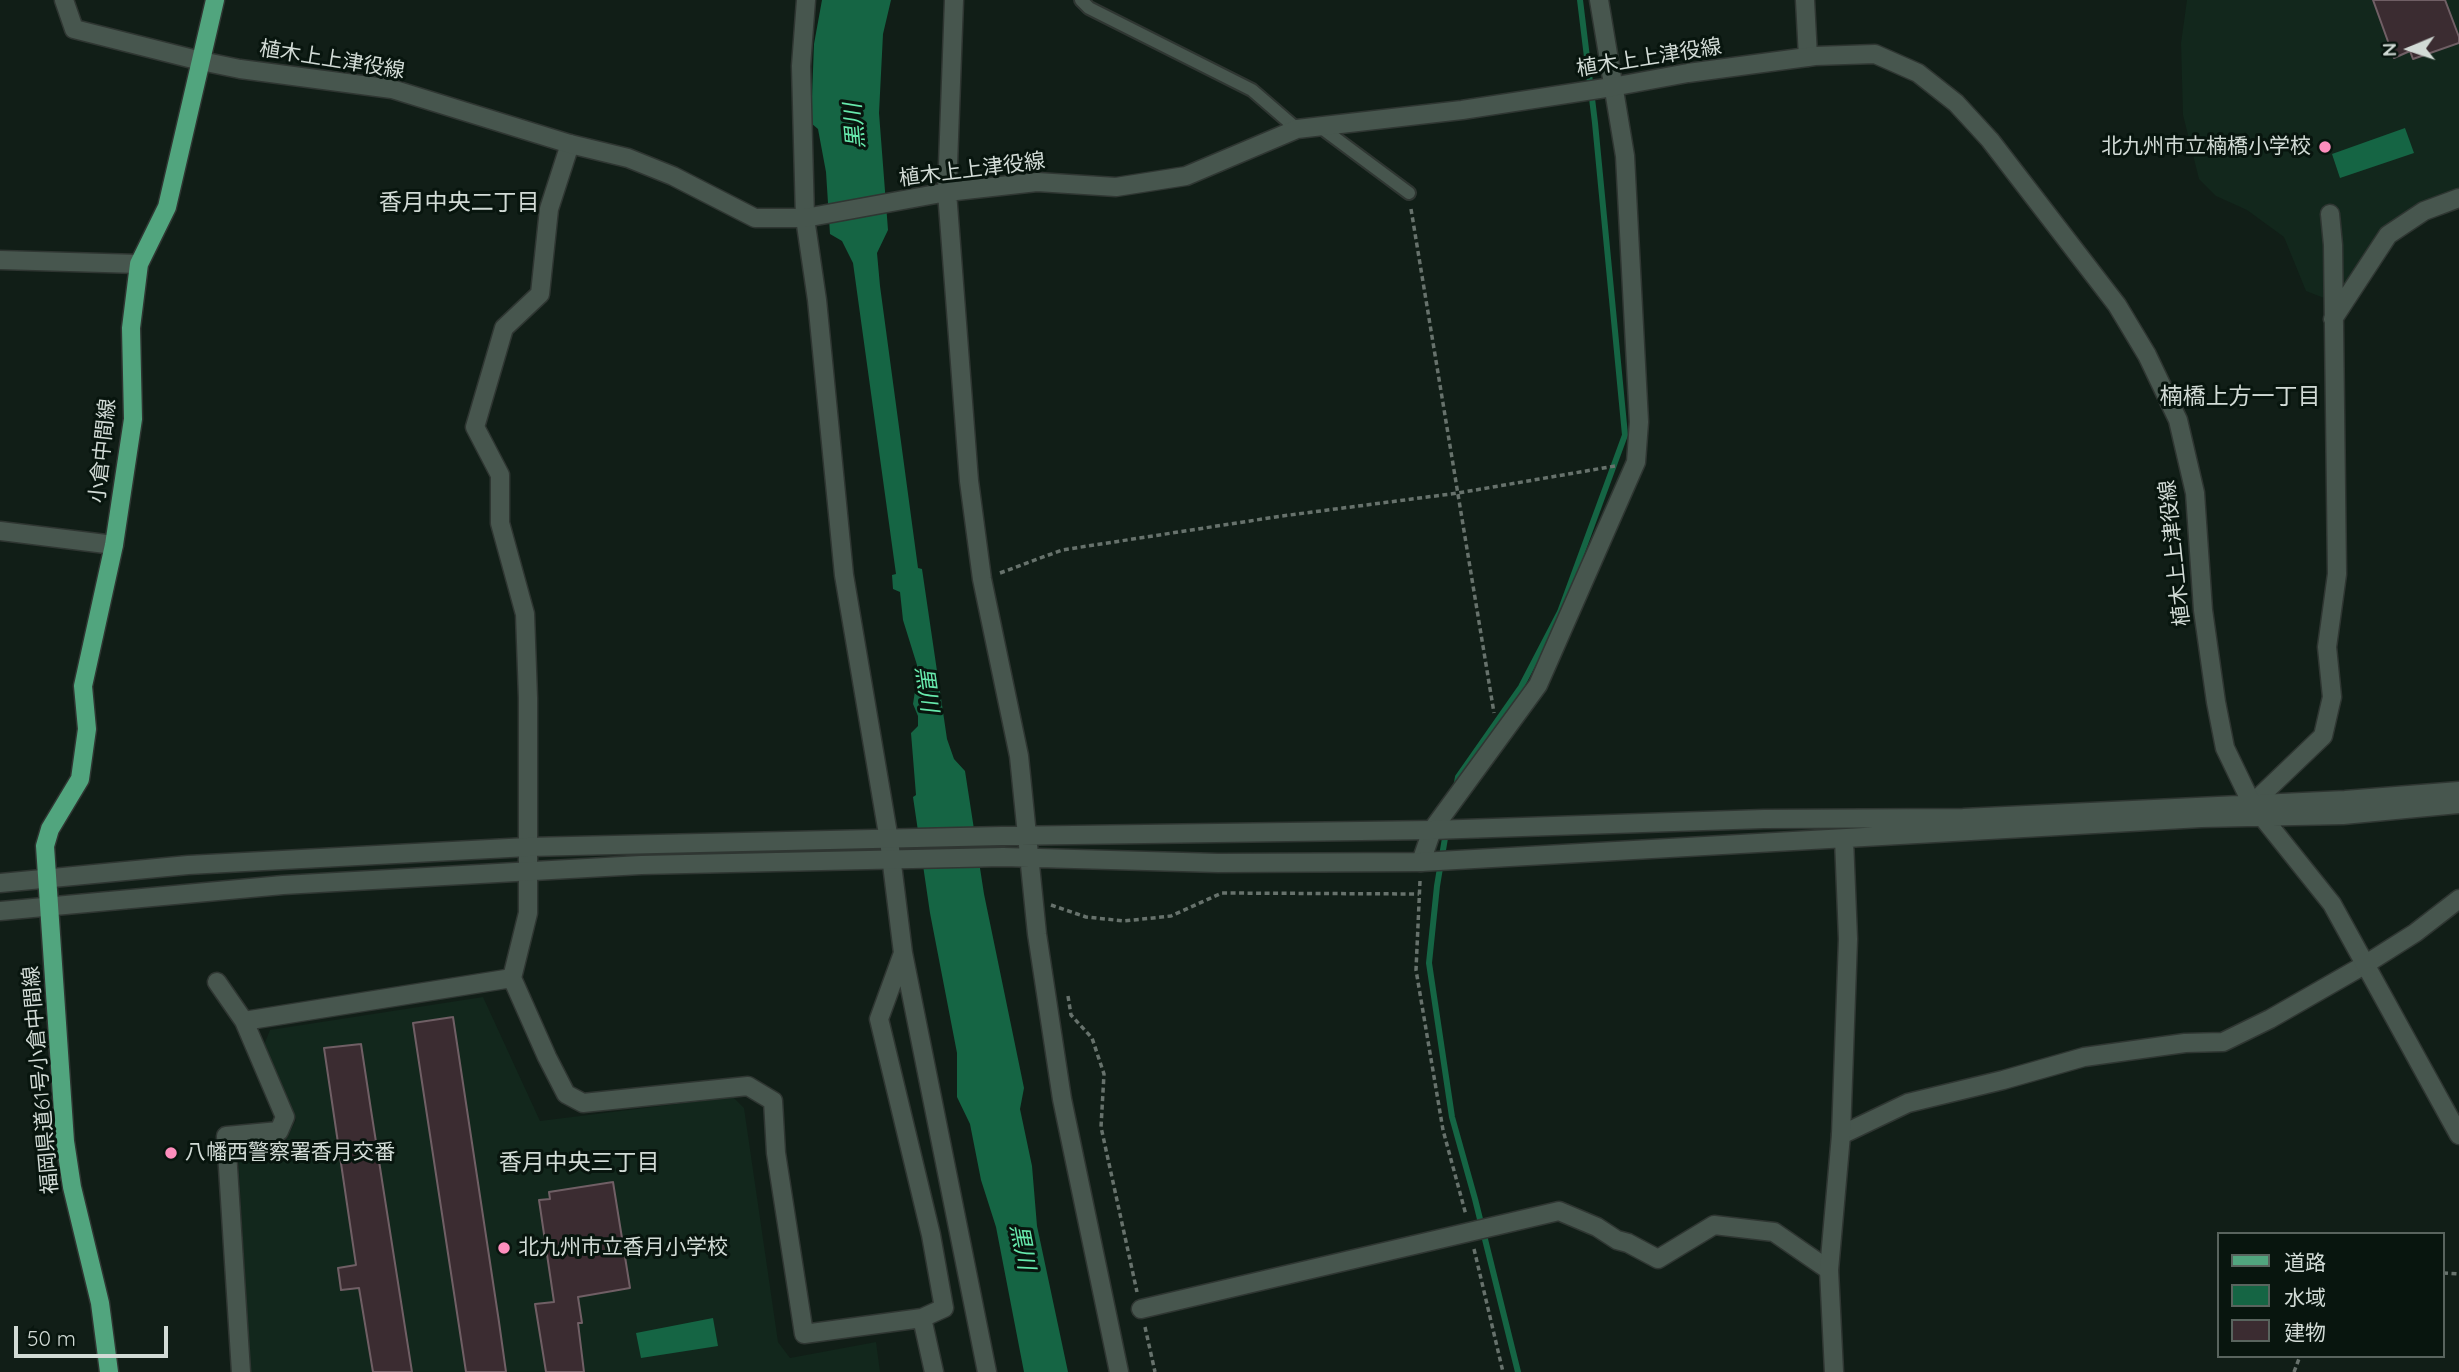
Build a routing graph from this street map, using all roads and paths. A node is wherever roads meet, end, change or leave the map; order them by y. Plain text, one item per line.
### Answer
1 (64, 0) edge
2 (215, 0) edge
3 (806, 0) edge
4 (954, 0) edge
5 (1081, 0) edge
6 (1599, 0) edge
7 (1805, 0) edge
8 (1808, 57) junction
9 (201, 61) junction
10 (1612, 88) junction
11 (1319, 127) junction
12 (1297, 129) junction
13 (570, 144) junction
14 (947, 192) junction
15 (1409, 193) joint
16 (2459, 198) edge
17 (2330, 214) dead end
18 (812, 217) junction
19 (0, 260) edge
20 (139, 264) junction
21 (2333, 319) junction
22 (1636, 462) junction
23 (1458, 493) junction
24 (0, 531) edge
25 (114, 545) junction
26 (982, 579) junction
27 (1498, 739) junction
28 (2459, 791) edge
29 (2459, 804) edge
30 (2256, 810) junction
31 (1432, 830) junction
32 (1029, 836) junction
33 (1844, 839) junction
34 (889, 840) junction
35 (528, 847) junction
36 (1030, 859) junction
37 (891, 860) junction
38 (1421, 862) junction
39 (527, 872) junction
40 (46, 877) junction
41 (0, 883) edge
42 (1419, 894) junction
43 (2459, 899) edge
44 (1042, 902) junction
45 (49, 905) junction
46 (0, 911) edge
47 (1053, 917) dead end
48 (903, 953) junction
49 (2366, 964) junction
50 (512, 978) junction
51 (217, 982) dead end
52 (1066, 991) dead end
53 (244, 1021) junction
54 (1841, 1135) junction
55 (2459, 1135) edge
56 (1471, 1233) junction
57 (1829, 1270) junction
58 (1141, 1309) junction
59 (922, 1318) junction
60 (109, 1372) edge
61 (241, 1372) edge
62 (933, 1372) edge
63 (987, 1372) edge
64 (1119, 1372) edge
65 (1155, 1372) edge
66 (1503, 1372) edge
67 (1834, 1372) edge

1 - 9 street, 植木上上津役線
2 - 9 main road, 小倉中間線
3 - 18 street
4 - 14 street
5 - 12 lane
6 - 10 street
7 - 8 street
8 - 10 street, 植木上上津役線
8 - 30 street, 植木上上津役線
9 - 13 street, 植木上上津役線
9 - 20 main road, 小倉中間線
10 - 11 street, 植木上上津役線
10 - 22 street
11 - 12 street, 植木上上津役線
11 - 15 lane
12 - 14 street, 植木上上津役線
13 - 18 street, 植木上上津役線
13 - 35 street
14 - 18 street, 植木上上津役線
14 - 26 street
15 - 23 path
16 - 21 street
17 - 21 street
18 - 34 street
19 - 20 street
20 - 25 main road, 小倉中間線
21 - 30 street
22 - 23 path
22 - 27 street
23 - 26 path
23 - 27 path
24 - 25 street
25 - 40 main road, 小倉中間線
26 - 32 street
27 - 31 street
28 - 30 street
29 - 30 street
30 - 31 street
30 - 33 street
30 - 49 street, 植木上上津役線
31 - 32 street
31 - 38 street
32 - 34 street
32 - 36 street
33 - 38 street
33 - 54 street
34 - 35 street
34 - 37 street
35 - 39 street
35 - 40 street
36 - 37 street
36 - 38 street
36 - 44 street
37 - 39 street
37 - 48 street
38 - 42 path
39 - 45 street
39 - 50 street
40 - 41 street
40 - 45 main road, 小倉中間線
42 - 44 path
42 - 56 path
43 - 49 street
44 - 47 path
44 - 64 street
45 - 46 street
45 - 60 main road, 福岡県道61号小倉中間線
48 - 59 street
48 - 63 street
49 - 54 street
49 - 55 street, 植木上上津役線
50 - 53 street
50 - 59 street
51 - 53 street
52 - 58 path
53 - 61 street
54 - 57 street
56 - 57 street
56 - 58 street
56 - 66 path
57 - 67 street
58 - 65 path
59 - 62 street

